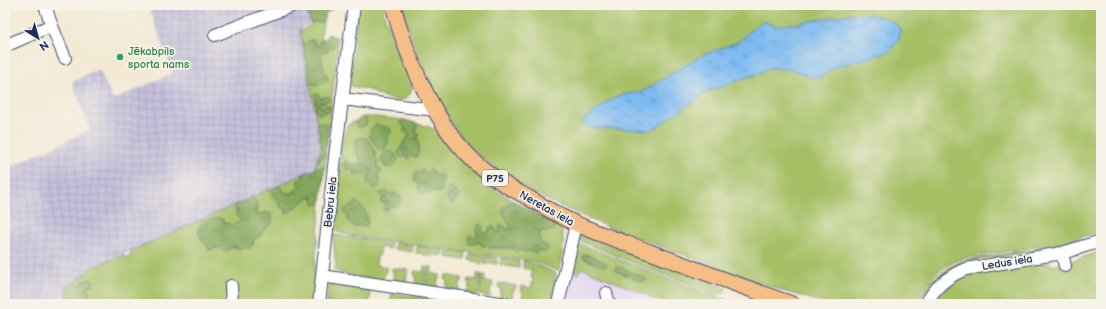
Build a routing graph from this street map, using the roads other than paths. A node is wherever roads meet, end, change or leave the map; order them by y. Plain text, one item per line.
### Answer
1 (45, 5) edge
2 (294, 5) edge
3 (354, 5) edge
4 (393, 5) edge
5 (51, 24) junction
6 (214, 35) dead end
7 (5, 46) edge
8 (65, 58) dead end
9 (342, 99) junction
10 (435, 110) junction
11 (576, 224) junction
12 (1101, 241) edge
13 (1062, 253) junction
14 (1065, 266) dead end
15 (322, 276) junction
16 (231, 286) dead end
17 (232, 304) edge
18 (319, 304) edge
19 (506, 304) edge
20 (558, 304) edge
21 (792, 304) edge
22 (926, 304) edge

1 - 5 street
2 - 6 street
3 - 9 street, Bebru iela
4 - 10 main road, Neretas iela / P75
5 - 7 street
5 - 8 street
9 - 10 street
9 - 15 street, Bebru iela
10 - 11 main road, Neretas iela / P75
11 - 20 street
11 - 21 main road, Neretas iela / P75
12 - 13 street, Ledus iela
13 - 14 street
13 - 22 street, Ledus iela
15 - 18 street, Bebru iela
15 - 19 street
16 - 17 street

